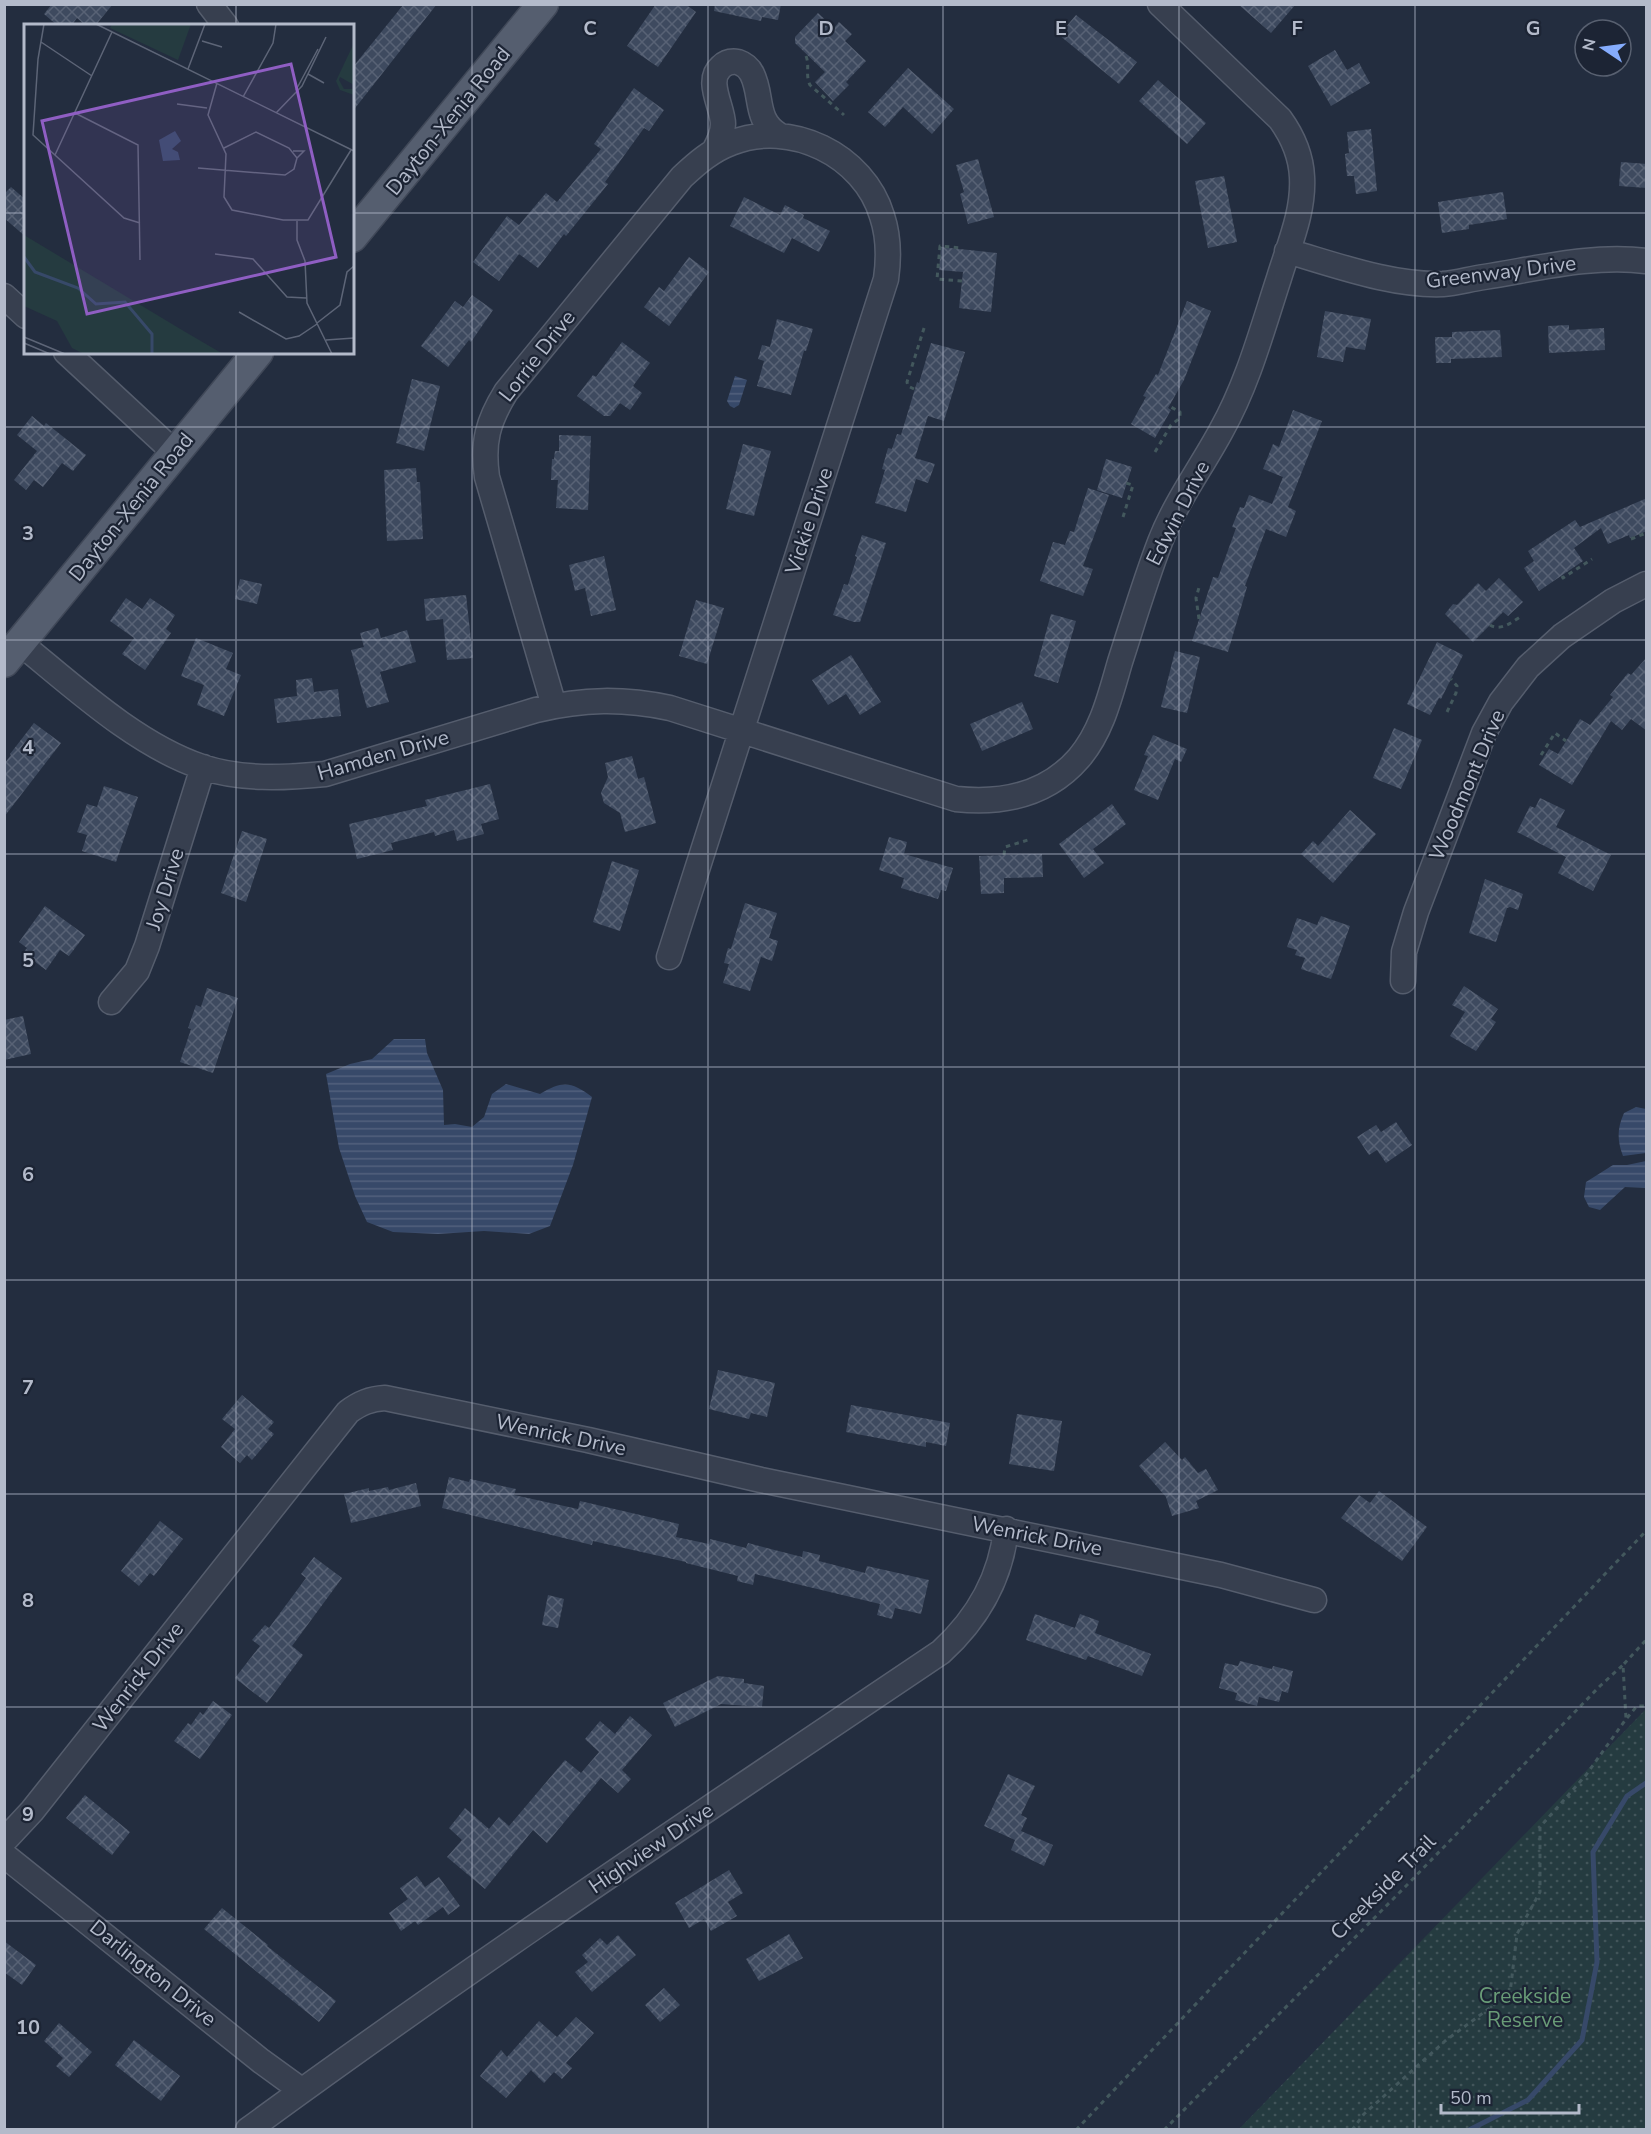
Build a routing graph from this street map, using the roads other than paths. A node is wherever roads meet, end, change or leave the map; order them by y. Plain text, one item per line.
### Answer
1 (209, 4) edge
2 (228, 4) edge
3 (543, 4) edge
4 (1160, 4) edge
5 (224, 24) edge
6 (234, 24) edge
7 (778, 135) junction
8 (714, 151) junction
9 (357, 221) edge
10 (1287, 251) junction
11 (1647, 261) edge
12 (4, 296) edge
13 (24, 314) edge
14 (68, 354) edge
15 (256, 354) edge
16 (175, 453) junction
17 (1647, 584) edge
18 (12, 652) edge
19 (554, 706) junction
20 (742, 730) junction
21 (202, 767) junction
22 (669, 957) dead end
23 (1403, 981) dead end
24 (111, 1002) dead end
25 (1006, 1529) junction
26 (1314, 1600) dead end
27 (4, 1842) edge
28 (4, 1855) edge
29 (301, 2090) junction
30 (248, 2130) edge

1 - 5 street
2 - 6 street
3 - 9 main road, Dayton-Xenia Road
4 - 10 street, Edwin Drive
7 - 8 street, Lorrie Drive
7 - 8 street
7 - 20 street, Vickie Drive
8 - 19 street, Lorrie Drive
10 - 11 street, Greenway Drive
10 - 20 street, Edwin Drive
12 - 13 street
14 - 16 street
15 - 16 main road, Dayton-Xenia Road
16 - 18 main road, Dayton-Xenia Road
17 - 23 street, Woodmont Drive
18 - 21 street, Hamden Drive
19 - 20 street, Hamden Drive
19 - 21 street, Hamden Drive
20 - 22 street, Vickie Drive
21 - 24 street, Joy Drive
25 - 26 street, Wenrick Drive
25 - 27 street, Wenrick Drive
25 - 29 street, Highview Drive
28 - 29 street, Darlington Drive
29 - 30 street, Highview Drive

